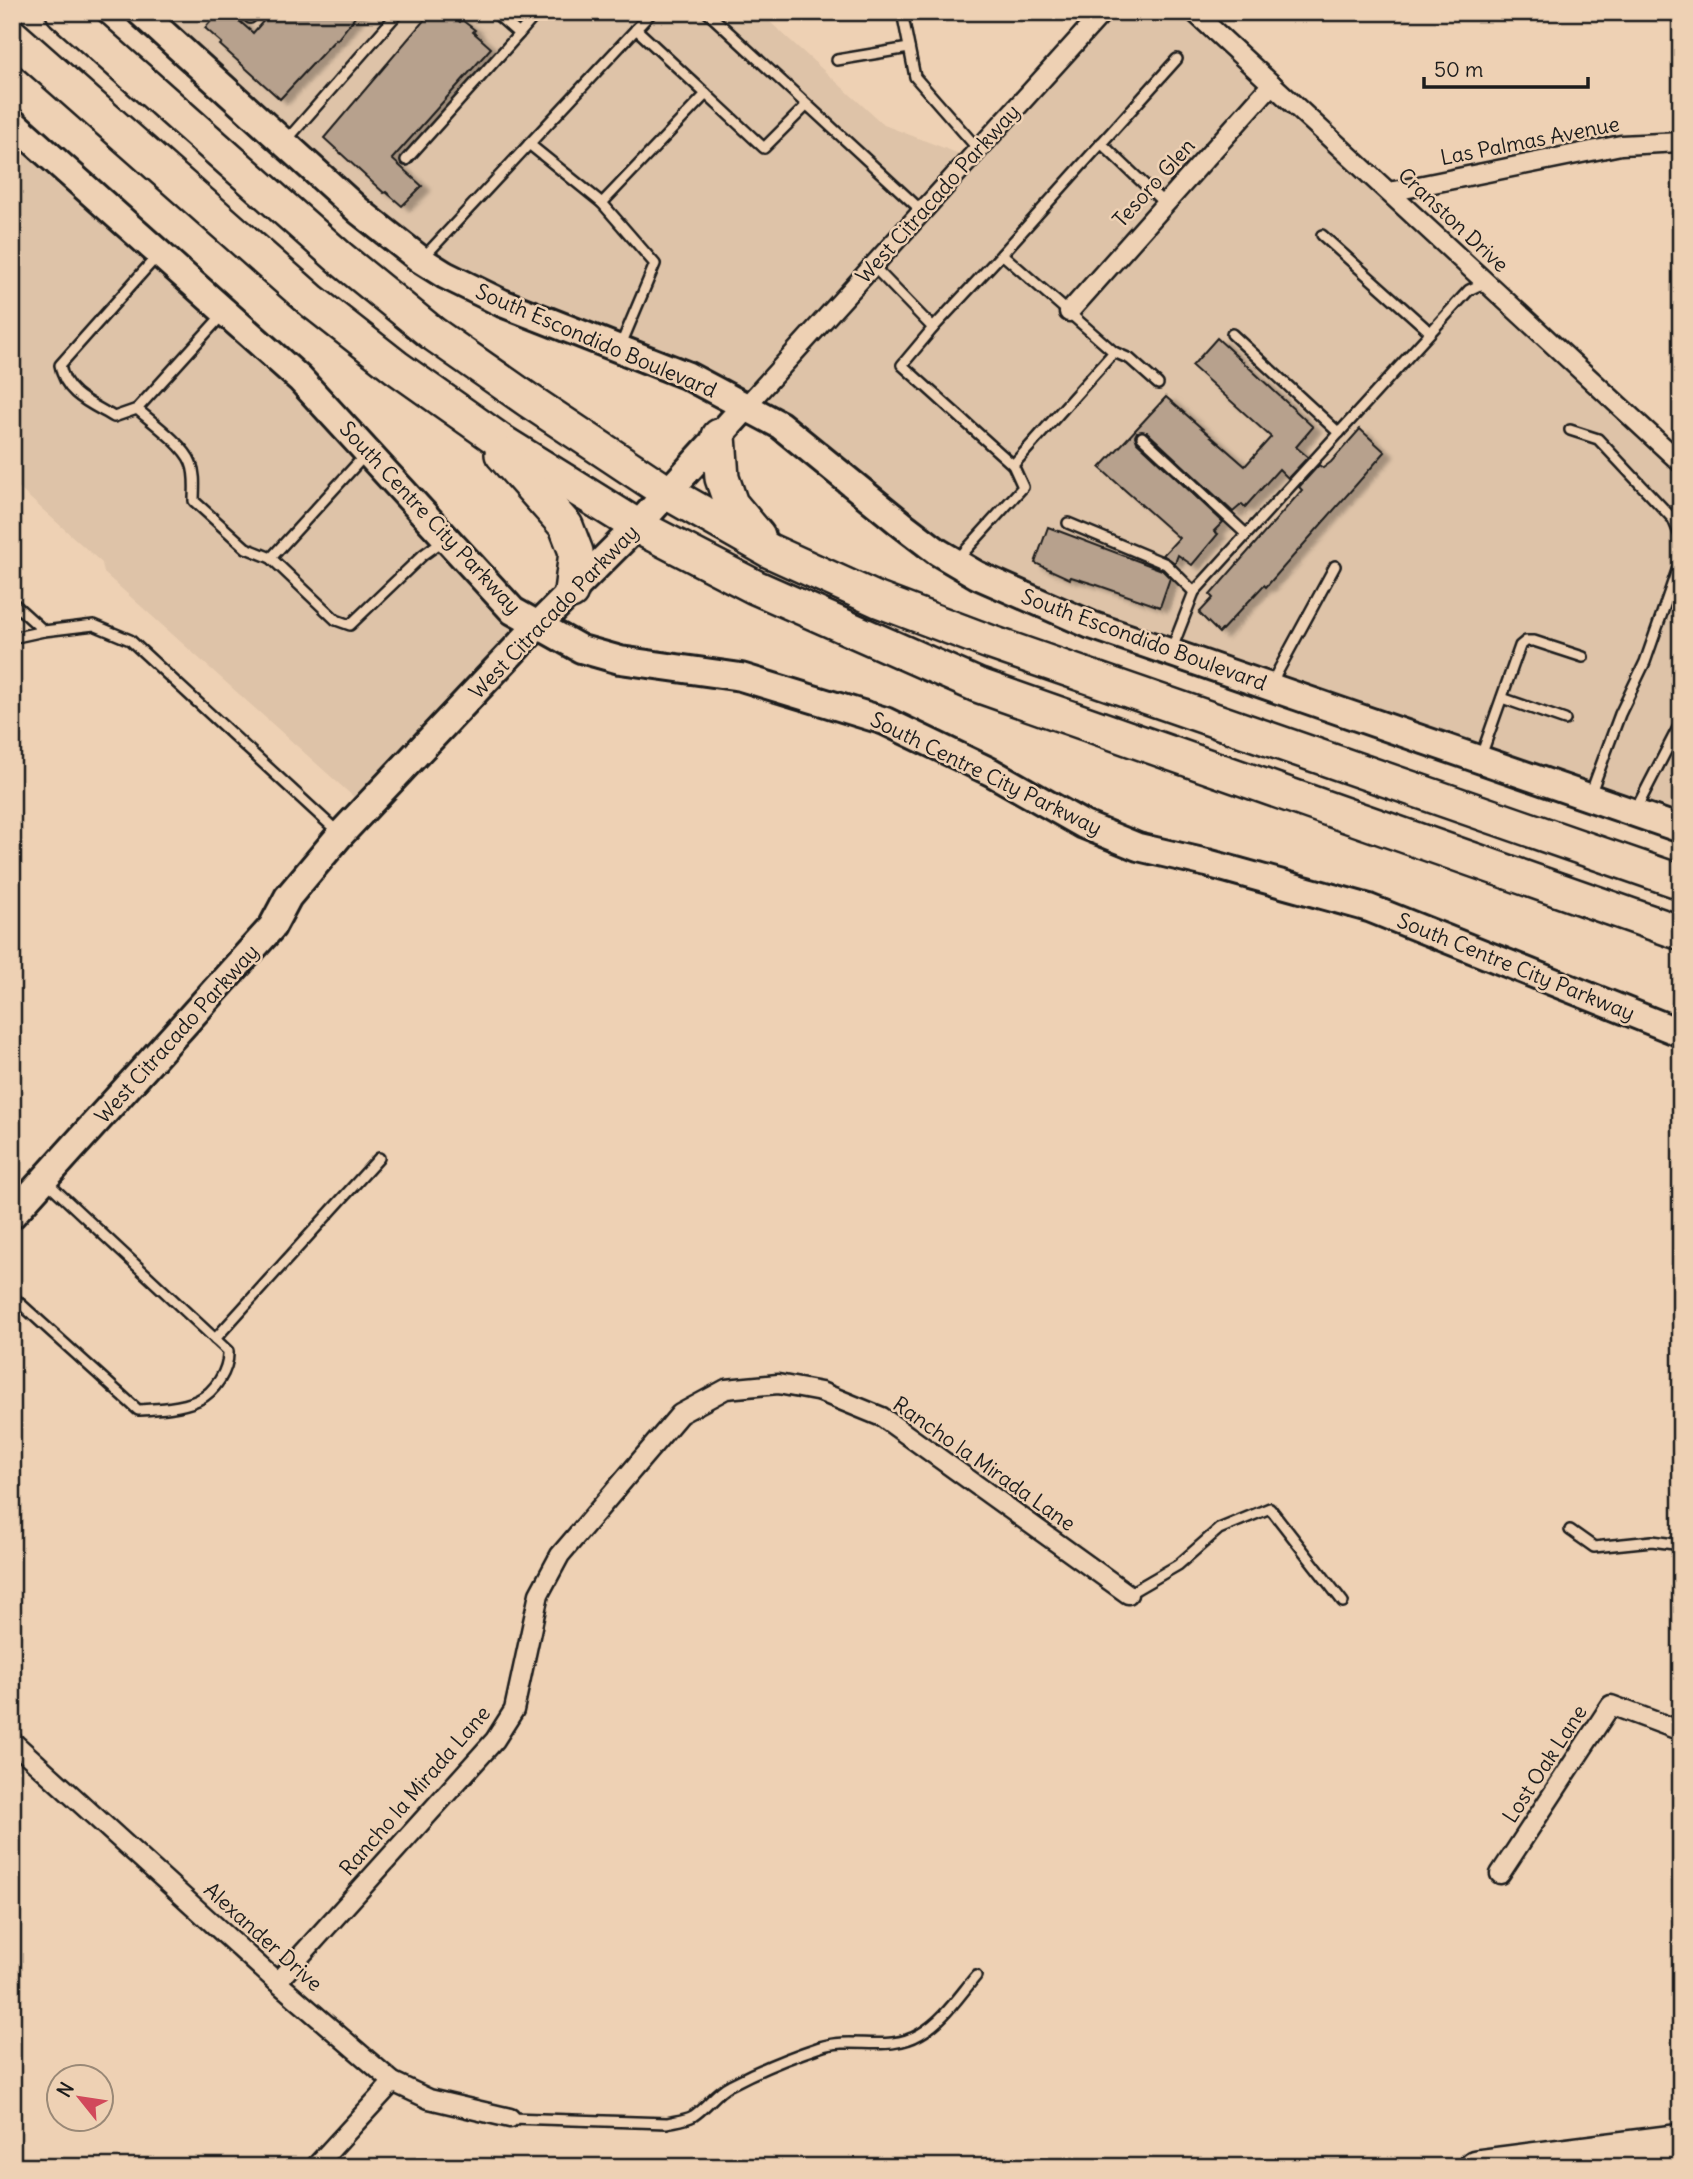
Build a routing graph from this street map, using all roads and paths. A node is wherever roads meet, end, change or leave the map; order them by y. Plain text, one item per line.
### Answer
1 (62, 12) edge
2 (140, 12) edge
3 (400, 12) edge
4 (494, 12) edge
5 (538, 12) edge
6 (652, 12) edge
7 (707, 12) edge
8 (902, 12) edge
9 (1103, 12) edge
10 (1194, 12) edge
11 (636, 29) junction
12 (519, 34) junction
13 (12, 36) edge
14 (909, 48) junction
15 (1177, 59) dead end
16 (836, 60) dead end
17 (1272, 84) junction
18 (706, 94) junction
19 (807, 105) junction
20 (12, 122) edge
21 (1681, 142) edge
22 (284, 143) junction
23 (1101, 143) junction
24 (529, 144) junction
25 (978, 149) junction
26 (406, 160) dead end
27 (1389, 192) junction
28 (602, 204) junction
29 (1165, 204) junction
30 (922, 211) junction
31 (1322, 234) dead end
32 (158, 254) junction
33 (1002, 254) junction
34 (421, 260) junction
35 (873, 266) junction
36 (1486, 282) junction
37 (225, 312) junction
38 (1069, 312) junction
39 (933, 328) junction
40 (1430, 332) junction
41 (1232, 334) dead end
42 (619, 349) junction
43 (1114, 352) junction
44 (1158, 384) dead end
45 (746, 406) junction
46 (137, 409) junction
47 (478, 425) junction
48 (1570, 430) dead end
49 (1339, 433) junction
50 (719, 436) junction
51 (1142, 436) dead end
52 (368, 453) junction
53 (1681, 463) edge
54 (1013, 465) junction
55 (668, 493) junction
56 (1068, 523) dead end
57 (638, 526) junction
58 (1246, 534) junction
59 (1681, 538) edge
60 (446, 539) junction
61 (770, 551) junction
62 (271, 558) junction
63 (1681, 559) edge
64 (955, 563) junction
65 (1335, 566) dead end
66 (571, 592) junction
67 (1194, 592) junction
68 (12, 603) edge
69 (537, 626) junction
70 (44, 631) junction
71 (12, 638) edge
72 (1171, 651) junction
73 (1583, 657) dead end
74 (1270, 686) junction
75 (1502, 698) junction
76 (1565, 720) dead end
77 (1681, 722) edge
78 (1480, 759) junction
79 (1589, 797) junction
80 (1634, 813) junction
81 (1681, 829) edge
82 (340, 835) junction
83 (1681, 882) edge
84 (1681, 933) edge
85 (1681, 1033) edge
86 (379, 1158) dead end
87 (46, 1181) junction
88 (12, 1216) edge
89 (12, 1296) edge
90 (215, 1339) junction
91 (1570, 1530) dead end
92 (1681, 1545) edge
93 (1128, 1594) joint
94 (1342, 1602) dead end
95 (1681, 1731) edge
96 (12, 1741) edge
97 (1500, 1874) dead end
98 (975, 1976) dead end
99 (277, 1982) junction
100 (393, 2082) junction
101 (509, 2118) joint
102 (1681, 2141) edge
103 (316, 2167) edge
104 (1476, 2167) edge

1 - 55 highway
2 - 22 street, South Escondido Boulevard
3 - 22 lane
4 - 12 lane
5 - 12 lane
6 - 11 lane
7 - 19 lane
8 - 14 lane
9 - 25 street, West Citracado Parkway
10 - 17 street, Cranston Drive
11 - 18 lane
11 - 24 lane
12 - 26 lane
13 - 47 highway
14 - 16 lane
14 - 25 lane
15 - 23 lane
17 - 27 street, Cranston Drive
17 - 29 street, Tesoro Glen
18 - 19 lane
18 - 28 lane
19 - 30 lane
20 - 32 street, South Centre City Parkway
21 - 27 street, Las Palmas Avenue
22 - 34 street, South Escondido Boulevard
23 - 29 lane
23 - 33 lane
24 - 28 lane
24 - 34 lane
25 - 30 street, West Citracado Parkway
27 - 36 street, Cranston Drive
28 - 42 lane
29 - 38 street, Tesoro Glen
30 - 35 street, West Citracado Parkway
31 - 40 lane
32 - 37 street, South Centre City Parkway
32 - 46 lane
33 - 38 lane
33 - 39 lane
34 - 42 street, South Escondido Boulevard
35 - 39 lane
35 - 45 street, West Citracado Parkway
36 - 40 lane
36 - 53 street, Cranston Drive
37 - 46 lane
37 - 52 street, South Centre City Parkway
38 - 43 lane
39 - 54 lane
40 - 49 lane
41 - 49 lane
42 - 45 street, South Escondido Boulevard
43 - 44 lane
43 - 54 lane
45 - 50 street, West Citracado Parkway
45 - 64 street, South Escondido Boulevard
46 - 62 lane
47 - 57 highway
47 - 66 highway
48 - 59 lane
49 - 58 lane
50 - 55 street, West Citracado Parkway
50 - 61 highway
51 - 58 lane
52 - 60 street, South Centre City Parkway
52 - 62 lane
54 - 64 lane
55 - 57 street, West Citracado Parkway
55 - 61 highway
56 - 67 lane
57 - 66 street, West Citracado Parkway
57 - 84 highway
58 - 67 lane
60 - 62 lane
60 - 69 street, South Centre City Parkway
61 - 83 highway
63 - 79 lane
64 - 72 street, South Escondido Boulevard
65 - 74 lane
66 - 69 street, West Citracado Parkway
67 - 72 lane
68 - 70 lane
69 - 82 street, West Citracado Parkway
69 - 85 street, South Centre City Parkway
70 - 71 lane
70 - 82 lane
72 - 74 street, South Escondido Boulevard
73 - 75 lane
74 - 78 street, South Escondido Boulevard
75 - 76 lane
75 - 78 lane
77 - 80 lane
78 - 79 street, South Escondido Boulevard
79 - 80 street, South Escondido Boulevard
80 - 81 street, South Escondido Boulevard
82 - 87 street, West Citracado Parkway
86 - 90 lane
87 - 88 street, West Citracado Parkway
87 - 90 lane
89 - 90 lane
91 - 92 lane
93 - 94 lane
93 - 99 street, Rancho la Mirada Lane
95 - 97 street, Lost Oak Lane
96 - 99 street, Alexander Drive
98 - 101 lane
99 - 100 street, Alexander Drive
100 - 101 street, Alexander Drive
100 - 103 street
102 - 104 highway

